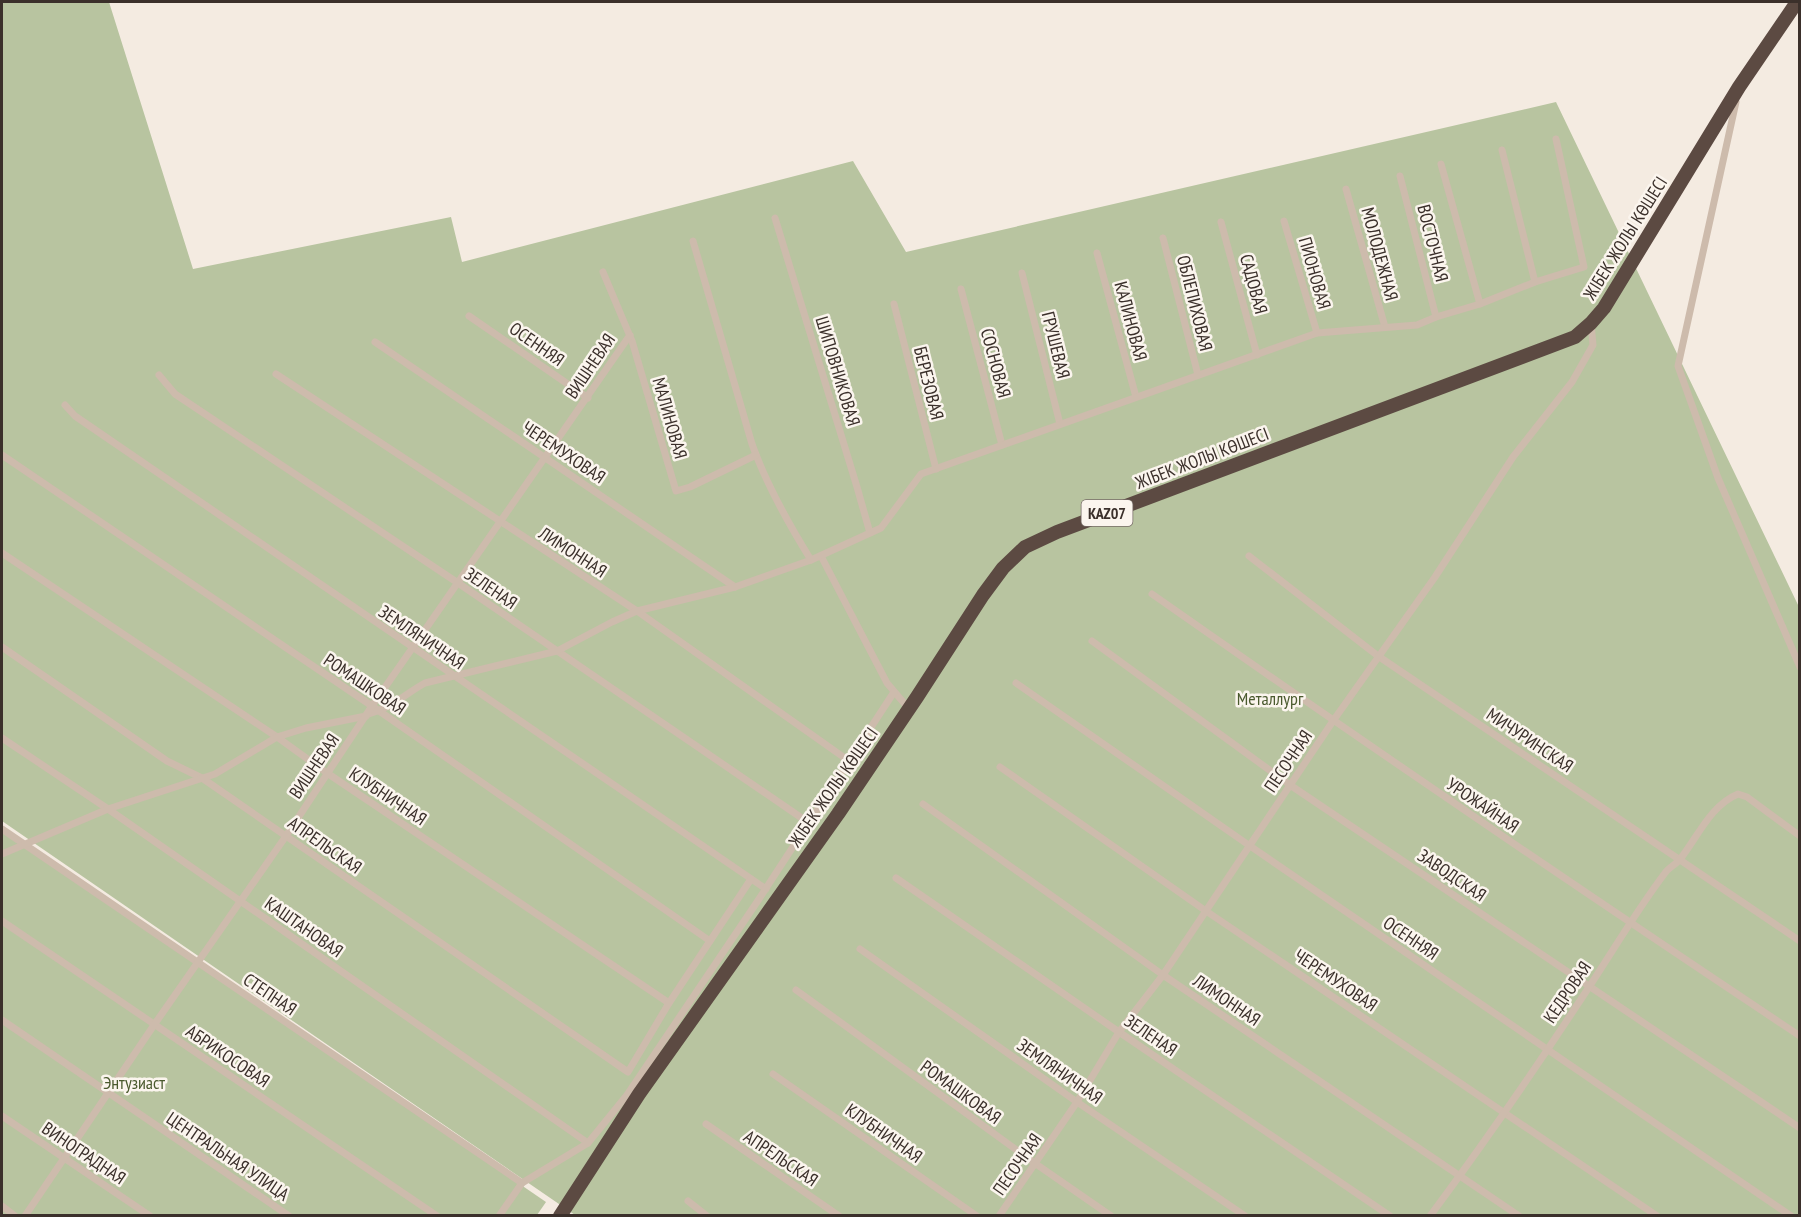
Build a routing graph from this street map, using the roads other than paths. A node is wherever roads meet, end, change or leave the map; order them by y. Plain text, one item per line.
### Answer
1 (1797, 2) edge
2 (1739, 87) junction
3 (1556, 139) dead end
4 (1502, 150) dead end
5 (1441, 164) dead end
6 (1400, 176) dead end
7 (1346, 189) dead end
8 (775, 218) dead end
9 (1284, 221) dead end
10 (1221, 222) dead end
11 (1163, 238) dead end
12 (693, 240) dead end
13 (1097, 253) dead end
14 (603, 272) dead end
15 (1022, 273) dead end
16 (1535, 282) junction
17 (961, 289) dead end
18 (894, 304) dead end
19 (1480, 304) junction
20 (469, 316) dead end
21 (1436, 317) junction
22 (1591, 323) junction
23 (1385, 327) junction
24 (1317, 333) junction
25 (630, 335) junction
26 (375, 342) dead end
27 (1257, 355) junction
28 (276, 374) dead end
29 (159, 375) dead end
30 (1198, 375) junction
31 (588, 398) junction
32 (1136, 398) junction
33 (64, 405) dead end
34 (1060, 424) junction
35 (1002, 445) junction
36 (2, 455) edge
37 (756, 455) junction
38 (545, 457) junction
39 (936, 469) junction
40 (501, 522) junction
41 (870, 533) junction
42 (2, 553) edge
43 (821, 556) junction
44 (1249, 556) dead end
45 (811, 560) junction
46 (458, 583) junction
47 (735, 587) junction
48 (1152, 594) dead end
49 (637, 611) junction
50 (1092, 641) dead end
51 (2, 647) edge
52 (412, 648) junction
53 (557, 651) junction
54 (1378, 656) junction
55 (1800, 667) edge
56 (454, 676) junction
57 (1016, 684) dead end
58 (894, 692) junction
59 (372, 706) junction
60 (909, 709) junction
61 (379, 711) junction
62 (367, 715) junction
63 (1333, 721) junction
64 (277, 737) junction
65 (2, 738) edge
66 (849, 761) junction
67 (1000, 767) dead end
68 (327, 773) junction
69 (202, 778) junction
70 (1290, 785) junction
71 (923, 804) dead end
72 (108, 808) junction
73 (809, 823) junction
74 (2, 829) edge
75 (286, 836) junction
76 (1800, 836) edge
77 (24, 844) junction
78 (1250, 846) junction
79 (2, 854) edge
80 (1680, 860) junction
81 (896, 878) dead end
82 (751, 879) junction
83 (766, 890) junction
84 (240, 900) junction
85 (1206, 911) junction
86 (2, 921) edge
87 (1630, 923) junction
88 (710, 941) junction
89 (1800, 941) edge
90 (860, 949) dead end
91 (198, 963) junction
92 (1163, 975) junction
93 (1590, 986) junction
94 (796, 990) dead end
95 (669, 1003) junction
96 (2, 1020) edge
97 (154, 1024) junction
98 (1119, 1032) junction
99 (1800, 1036) edge
100 (1547, 1049) junction
101 (773, 1074) dead end
102 (108, 1093) junction
103 (1077, 1102) junction
104 (1504, 1112) junction
105 (2, 1116) edge
106 (706, 1124) dead end
107 (1800, 1128) edge
108 (588, 1143) junction
109 (65, 1159) junction
110 (1036, 1164) junction
111 (1460, 1176) junction
112 (522, 1182) junction
113 (688, 1202) dead end
114 (2, 1206) edge
115 (15, 1215) edge
116 (25, 1215) edge
117 (150, 1215) edge
118 (289, 1215) edge
119 (437, 1215) edge
120 (499, 1215) edge
121 (560, 1215) edge
122 (708, 1215) edge
123 (838, 1215) edge
124 (977, 1215) edge
125 (999, 1215) edge
126 (1111, 1215) edge
127 (1245, 1215) edge
128 (1390, 1215) edge
129 (1430, 1215) edge
130 (1519, 1215) edge
131 (1657, 1215) edge
132 (1791, 1215) edge

1 - 2 highway, ЖІБЕК ЖОЛЫ КӨШЕСІ / KAZ07
2 - 22 highway, ЖІБЕК ЖОЛЫ КӨШЕСІ / KAZ07
2 - 55 street
3 - 16 street
4 - 16 street
5 - 19 street, ВОСТОЧНАЯ
6 - 21 street, ВОСТОЧНАЯ
7 - 23 street, МОЛОДЕЖНАЯ
8 - 41 street, ШИПОВНИКОВАЯ
9 - 24 street, ПИОНОВАЯ
10 - 27 street, САДОВАЯ
11 - 30 street, ОБЛЕПИХОВАЯ
12 - 37 street
13 - 32 street, КАЛИНОВАЯ
14 - 25 street, МАЛИНОВАЯ
15 - 34 street, ГРУШЕВАЯ
16 - 19 street
17 - 35 street, СОСНОВАЯ
18 - 39 street, БЕРЕЗОВАЯ
19 - 21 street
20 - 31 street, ОСЕННЯЯ
21 - 23 street
22 - 54 street, ПЕСОЧНАЯ
22 - 60 highway, ЖІБЕК ЖОЛЫ КӨШЕСІ / KAZ07
23 - 24 street
24 - 27 street
25 - 31 street, ВИШНЕВАЯ
25 - 37 street, МАЛИНОВАЯ
26 - 38 street, ЧЕРЕМУХОВАЯ
27 - 30 street
28 - 40 street, ЛИМОННАЯ
29 - 46 street, ЗЕЛЕНАЯ
30 - 32 street
31 - 38 street, ВИШНЕВАЯ
32 - 34 street
33 - 52 street, ЗЕМЛЯНИЧНАЯ
34 - 35 street
35 - 39 street
36 - 59 street, РОМАШКОВАЯ
37 - 45 street
38 - 40 street, ВИШНЕВАЯ
38 - 47 street, ЧЕРЕМУХОВАЯ
39 - 41 street
40 - 46 street, ВИШНЕВАЯ
40 - 49 street, ЛИМОННАЯ
41 - 43 street
42 - 64 street, КЛУБНИЧНАЯ
43 - 45 street
43 - 58 street
44 - 54 street, МИЧУРИНСКАЯ
45 - 47 street
46 - 52 street, ВИШНЕВАЯ
46 - 53 street, ЗЕЛЕНАЯ
47 - 49 street
48 - 63 street, УРОЖАЙНАЯ
49 - 53 street
49 - 66 street, ЛИМОННАЯ
50 - 70 street, ЗАВОДСКАЯ
51 - 69 street, АПРЕЛЬСКАЯ
52 - 56 street, ЗЕМЛЯНИЧНАЯ
52 - 59 street, ВИШНЕВАЯ
53 - 56 street
53 - 73 street, ЗЕЛЕНАЯ
54 - 63 street, ПЕСОЧНАЯ
54 - 80 street, МИЧУРИНСКАЯ
56 - 61 street
56 - 82 street, ЗЕМЛЯНИЧНАЯ
57 - 78 street, ОСЕННЯЯ
58 - 60 street
58 - 66 street
59 - 61 street, РОМАШКОВАЯ
59 - 62 street, ВИШНЕВАЯ
60 - 121 highway, ЖІБЕК ЖОЛЫ КӨШЕСІ / KAZ07
61 - 62 street
61 - 88 street, РОМАШКОВАЯ
62 - 64 street
62 - 68 street, ВИШНЕВАЯ
63 - 70 street, ПЕСОЧНАЯ
63 - 87 street, УРОЖАЙНАЯ
64 - 68 street, КЛУБНИЧНАЯ
64 - 69 street
65 - 72 street, КАШТАНОВАЯ
66 - 73 street
67 - 85 street, ЧЕРЕМУХОВАЯ
68 - 75 street, ВИШНЕВАЯ
68 - 95 street, КЛУБНИЧНАЯ
69 - 72 street
69 - 75 street, АПРЕЛЬСКАЯ
70 - 78 street, ПЕСОЧНАЯ
70 - 93 street, ЗАВОДСКАЯ
71 - 92 street, ЛИМОННАЯ
72 - 77 street
72 - 84 street, КАШТАНОВАЯ
73 - 83 street
74 - 77 street, СТЕПНАЯ
75 - 84 street, ВИШНЕВАЯ
75 - 95 street, АПРЕЛЬСКАЯ
76 - 80 street, КЕДРОВАЯ
77 - 79 street
77 - 91 street, СТЕПНАЯ
78 - 85 street, ПЕСОЧНАЯ
78 - 100 street, ОСЕННЯЯ
80 - 87 street, КЕДРОВАЯ
80 - 89 street, МИЧУРИНСКАЯ
81 - 98 street, ЗЕЛЕНАЯ
82 - 83 street, ЗЕМЛЯНИЧНАЯ
82 - 88 street
83 - 108 street
84 - 91 street, ВИШНЕВАЯ
84 - 108 street, КАШТАНОВАЯ
85 - 92 street, ПЕСОЧНАЯ
85 - 104 street, ЧЕРЕМУХОВАЯ
86 - 97 street, АБРИКОСОВАЯ
87 - 93 street, КЕДРОВАЯ
87 - 99 street, УРОЖАЙНАЯ
88 - 95 street
90 - 103 street, ЗЕМЛЯНИЧНАЯ
91 - 97 street, ВИШНЕВАЯ
91 - 112 street, СТЕПНАЯ
92 - 98 street, ПЕСОЧНАЯ
92 - 111 street, ЛИМОННАЯ
93 - 100 street, КЕДРОВАЯ
93 - 107 street, ЗАВОДСКАЯ
94 - 110 street, РОМАШКОВАЯ
96 - 102 street, ЦЕНТРАЛЬНАЯ УЛИЦА
97 - 102 street, ВИШНЕВАЯ
97 - 119 street, АБРИКОСОВАЯ
98 - 103 street, ПЕСОЧНАЯ
98 - 128 street, ЗЕЛЕНАЯ
100 - 104 street, КЕДРОВАЯ
100 - 132 street, ОСЕННЯЯ
101 - 124 street, КЛУБНИЧНАЯ
102 - 109 street, ВИШНЕВАЯ
102 - 118 street, ЦЕНТРАЛЬНАЯ УЛИЦА
103 - 110 street, ПЕСОЧНАЯ
103 - 127 street, ЗЕМЛЯНИЧНАЯ
104 - 111 street, КЕДРОВАЯ
104 - 131 street, ЧЕРЕМУХОВАЯ
105 - 109 street, ВИНОГРАДНАЯ
106 - 123 street, АПРЕЛЬСКАЯ
108 - 112 street
109 - 116 street, ВИШНЕВАЯ
109 - 117 street, ВИНОГРАДНАЯ
110 - 125 street, ПЕСОЧНАЯ
110 - 126 street, РОМАШКОВАЯ
111 - 129 street, КЕДРОВАЯ
111 - 130 street, ЛИМОННАЯ
112 - 120 street
113 - 122 street
114 - 115 street

